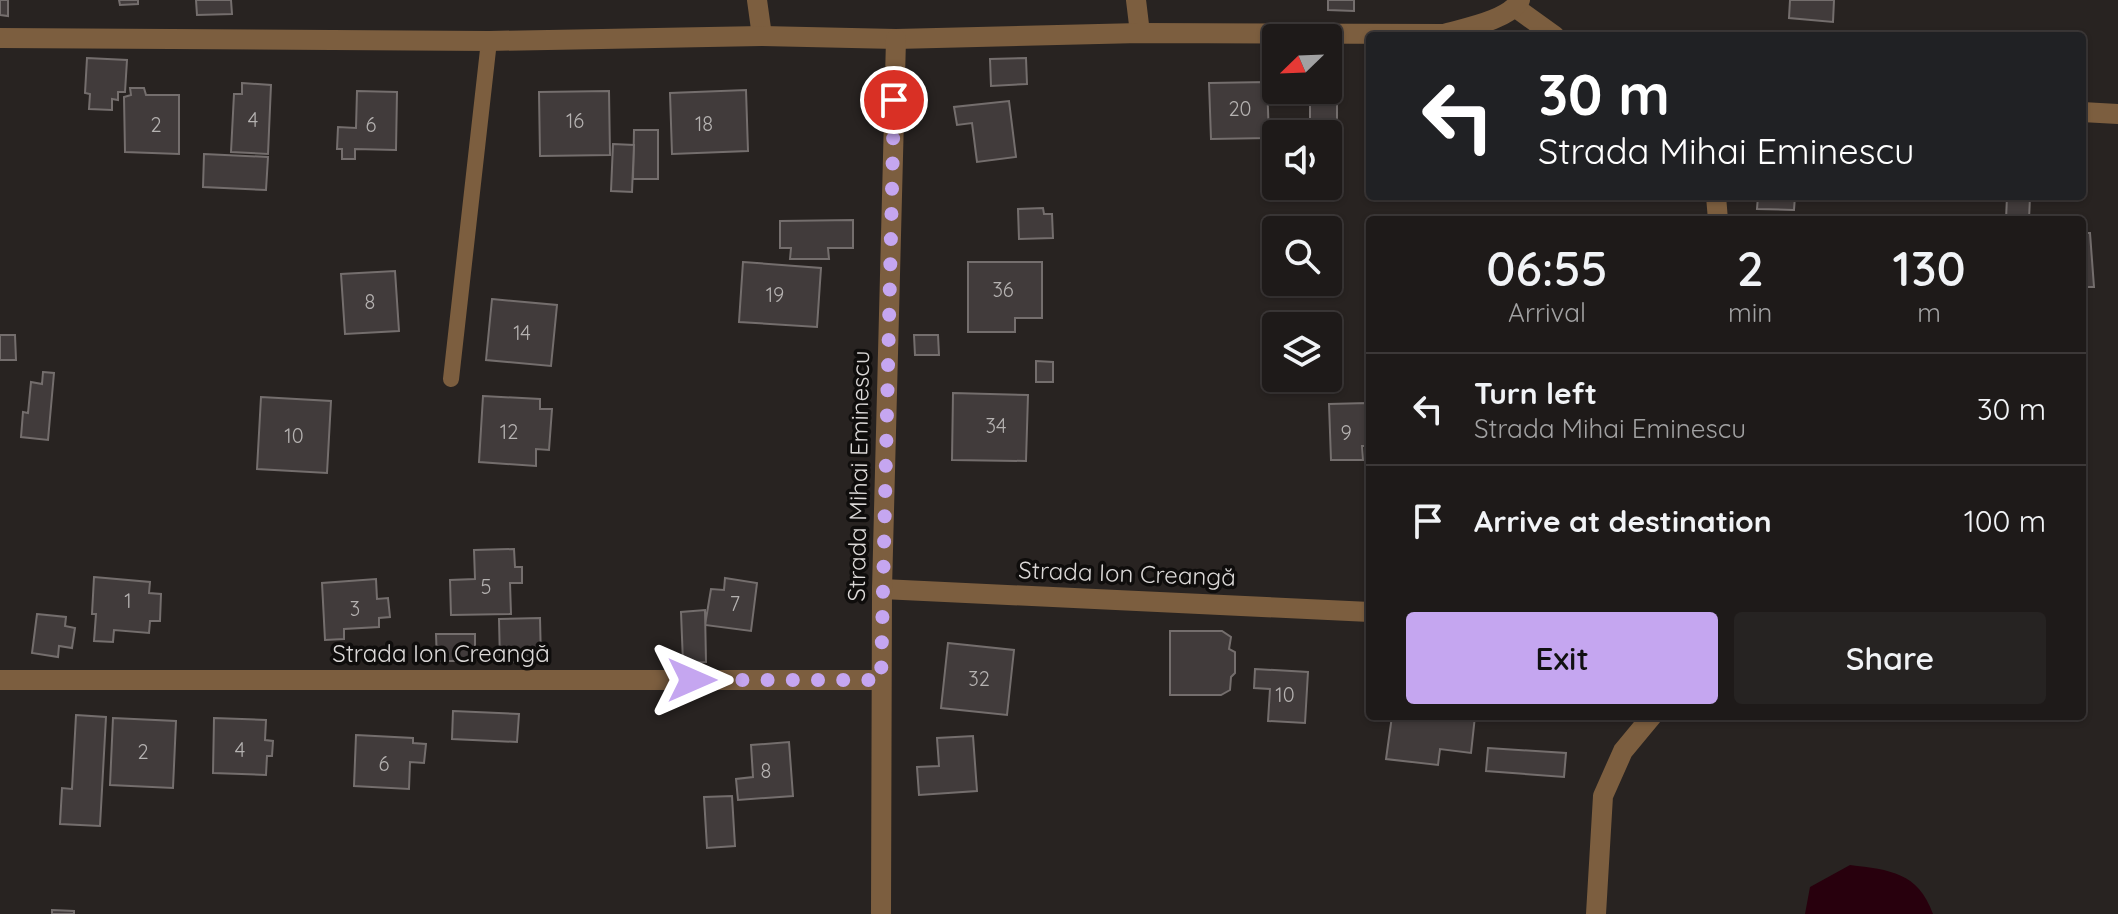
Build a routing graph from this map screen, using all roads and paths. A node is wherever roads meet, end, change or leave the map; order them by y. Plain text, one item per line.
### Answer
1 (757, 0) edge
2 (1136, 0) edge
3 (1518, 4) edge
4 (1451, 32) edge
5 (1550, 32) edge
6 (1140, 33) junction
7 (1366, 34) edge
8 (762, 36) junction
9 (0, 38) edge
10 (896, 39) junction
11 (489, 41) junction
12 (2086, 112) edge
13 (2118, 114) edge
14 (451, 379) dead end
15 (882, 589) junction
16 (1366, 612) edge
17 (0, 680) edge
18 (881, 680) junction
19 (1649, 720) edge
20 (881, 914) edge
21 (1596, 914) edge

1 - 8 street
2 - 6 street
3 - 4 street
3 - 5 street
6 - 7 street
6 - 10 street
8 - 10 street
8 - 11 street
9 - 11 street
10 - 15 street, Strada Mihai Eminescu
11 - 14 lane
12 - 13 street
15 - 16 street, Strada Ion Creangă
15 - 18 street, Strada Mihai Eminescu
17 - 18 street, Strada Ion Creangă
18 - 20 street, Strada Mihai Eminescu
19 - 21 street

